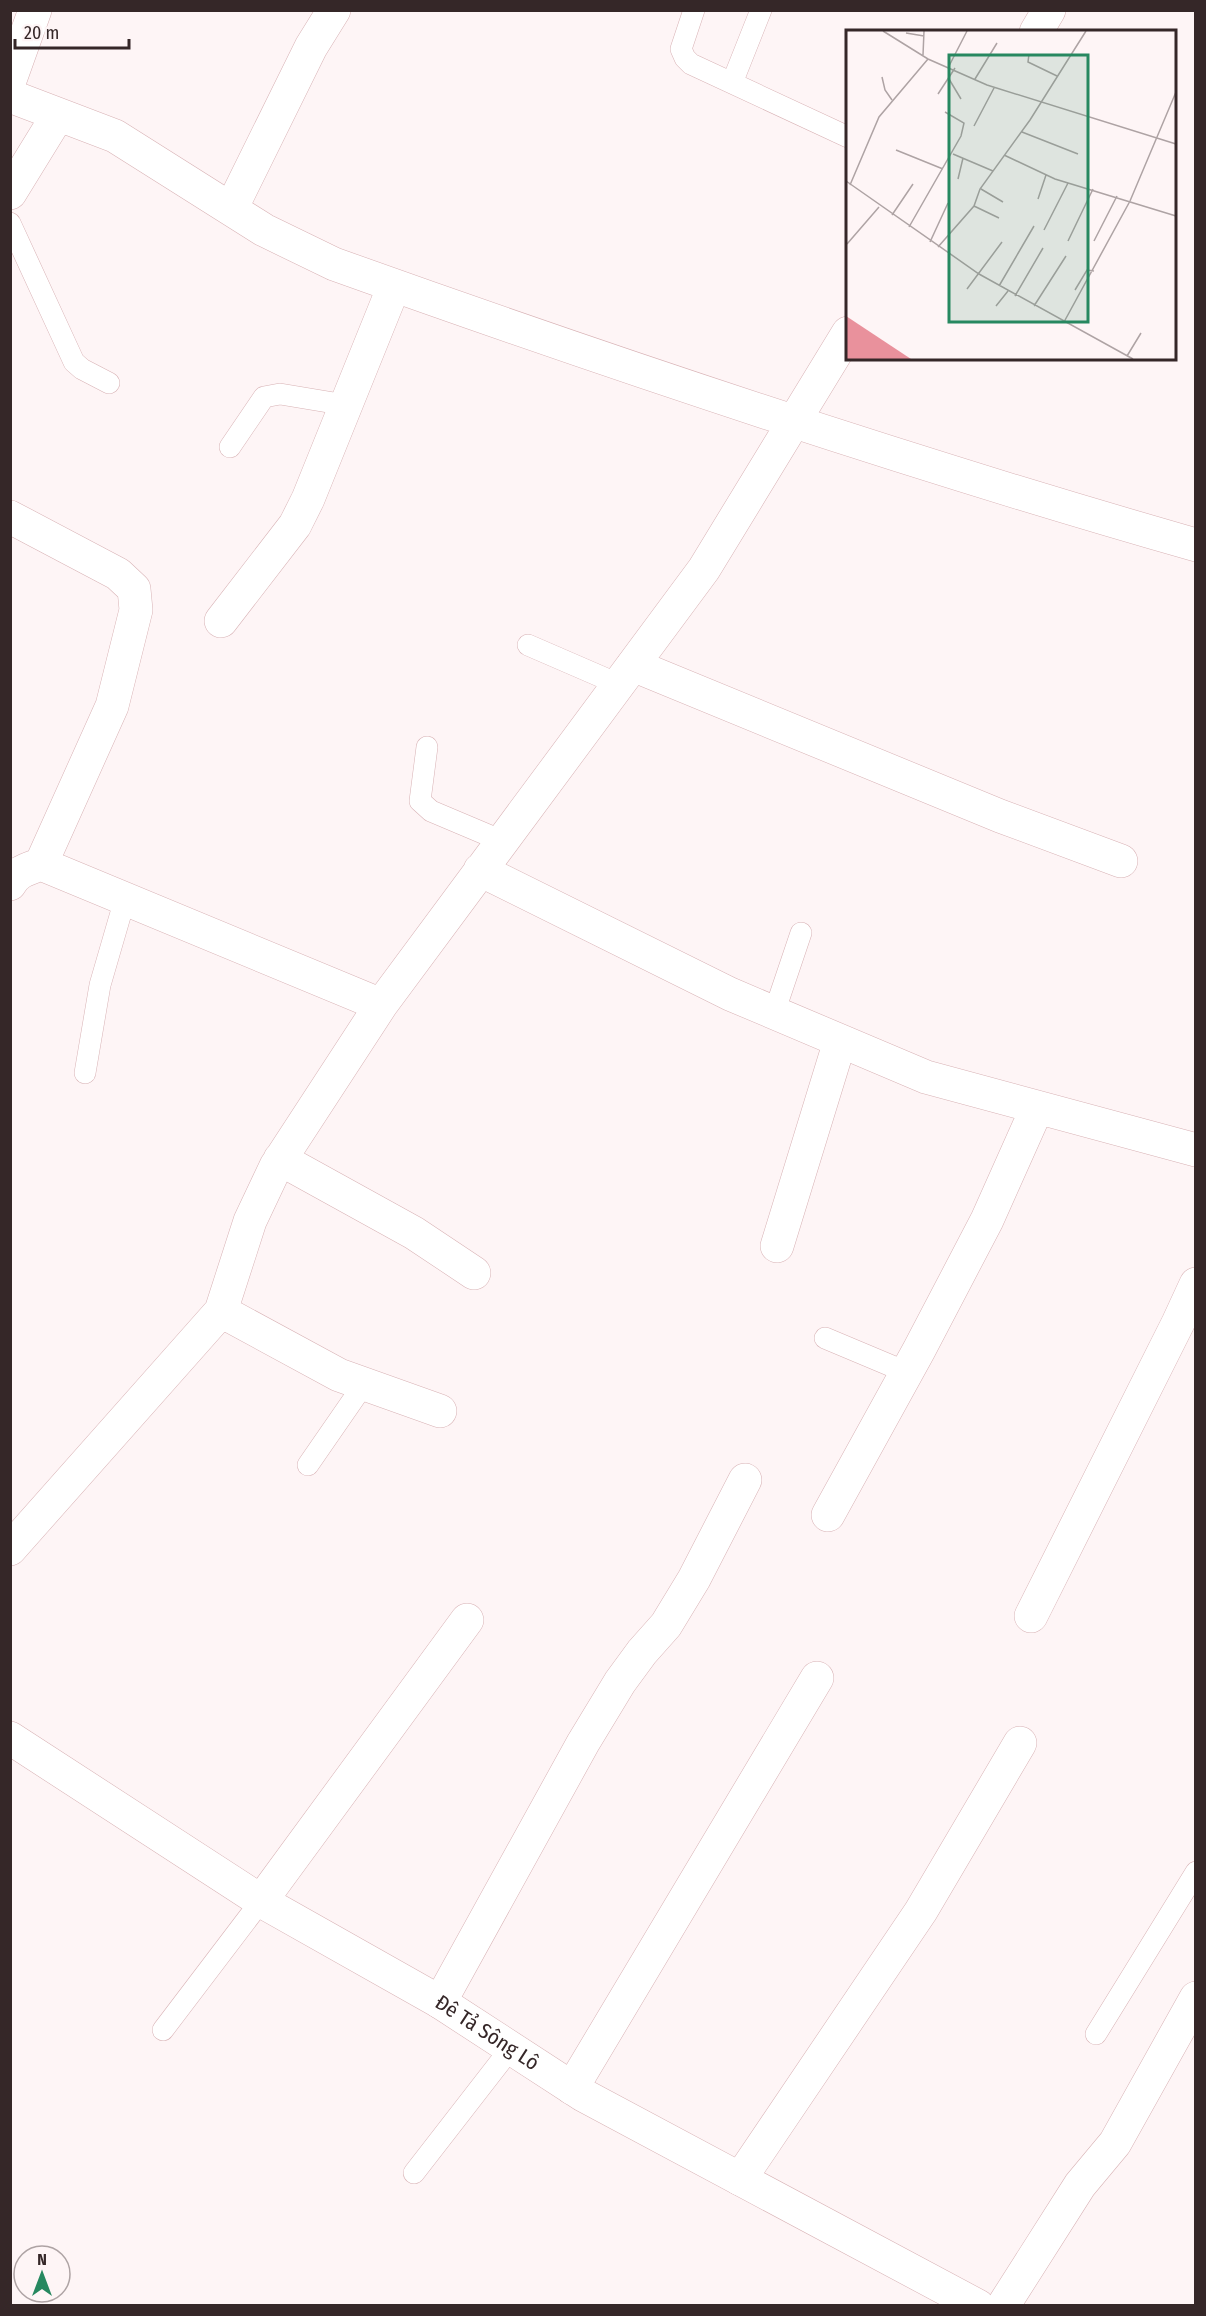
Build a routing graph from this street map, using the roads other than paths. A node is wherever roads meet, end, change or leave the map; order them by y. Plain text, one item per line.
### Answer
1 (34, 10) edge
2 (334, 10) edge
3 (694, 10) edge
4 (761, 10) edge
5 (1049, 10) edge
6 (1037, 30) edge
7 (10, 80) edge
8 (732, 83) junction
9 (10, 96) edge
10 (58, 115) junction
11 (846, 135) edge
12 (10, 193) edge
13 (231, 209) junction
14 (10, 223) edge
15 (394, 286) junction
16 (846, 336) edge
17 (110, 383) dead end
18 (346, 405) junction
19 (792, 423) junction
20 (230, 447) dead end
21 (10, 517) edge
22 (1196, 545) edge
23 (221, 621) dead end
24 (528, 645) dead end
25 (626, 674) junction
26 (427, 747) dead end
27 (502, 841) junction
28 (1121, 861) dead end
29 (41, 864) junction
30 (480, 870) junction
31 (10, 884) edge
32 (125, 899) junction
33 (801, 933) dead end
34 (381, 1005) junction
35 (774, 1013) junction
36 (840, 1041) junction
37 (85, 1073) dead end
38 (1036, 1108) junction
39 (1196, 1150) edge
40 (280, 1159) junction
41 (777, 1246) dead end
42 (474, 1273) dead end
43 (1196, 1284) edge
44 (221, 1311) junction
45 (825, 1338) dead end
46 (906, 1372) junction
47 (364, 1384) junction
48 (440, 1411) dead end
49 (308, 1465) dead end
50 (745, 1480) dead end
51 (828, 1515) dead end
52 (10, 1549) edge
53 (1031, 1616) dead end
54 (466, 1620) dead end
55 (817, 1678) dead end
56 (10, 1738) edge
57 (1020, 1743) dead end
58 (1196, 1872) edge
59 (261, 1901) junction
60 (1196, 1998) edge
61 (440, 2002) junction
62 (164, 2030) dead end
63 (1096, 2034) dead end
64 (511, 2048) junction
65 (572, 2088) junction
66 (414, 2173) dead end
67 (740, 2179) junction
68 (978, 2306) edge
69 (1003, 2306) edge

1 - 7 street
2 - 13 street
3 - 8 lane
4 - 8 lane
5 - 6 street
8 - 11 lane
9 - 10 street
10 - 12 street
10 - 13 street
13 - 15 street
14 - 17 lane
15 - 18 street
15 - 19 street
16 - 19 street
18 - 20 lane
18 - 23 street
19 - 22 street
19 - 25 street
21 - 29 street
24 - 25 lane
25 - 27 street
25 - 28 street
26 - 27 lane
27 - 30 street
29 - 31 street
29 - 32 street
30 - 34 street
30 - 35 street
32 - 34 street
32 - 37 lane
33 - 35 lane
34 - 40 street
35 - 36 street
36 - 38 street
36 - 41 street
38 - 39 street
38 - 46 street
40 - 42 street
40 - 44 street
43 - 53 street
44 - 47 street
44 - 52 street
45 - 46 lane
46 - 51 street
47 - 48 street
47 - 49 lane
50 - 61 street
54 - 59 street
55 - 65 street
56 - 59 street, Đê Tả Sông Lô
57 - 67 street
58 - 63 lane
59 - 61 street, Đê Tả Sông Lô
59 - 62 lane
60 - 69 street
61 - 64 street, Đê Tả Sông Lô
64 - 65 street, Đê Tả Sông Lô
64 - 66 lane
65 - 67 street, Đê Tả Sông Lô
67 - 68 street, Đê Tả Sông Lô

